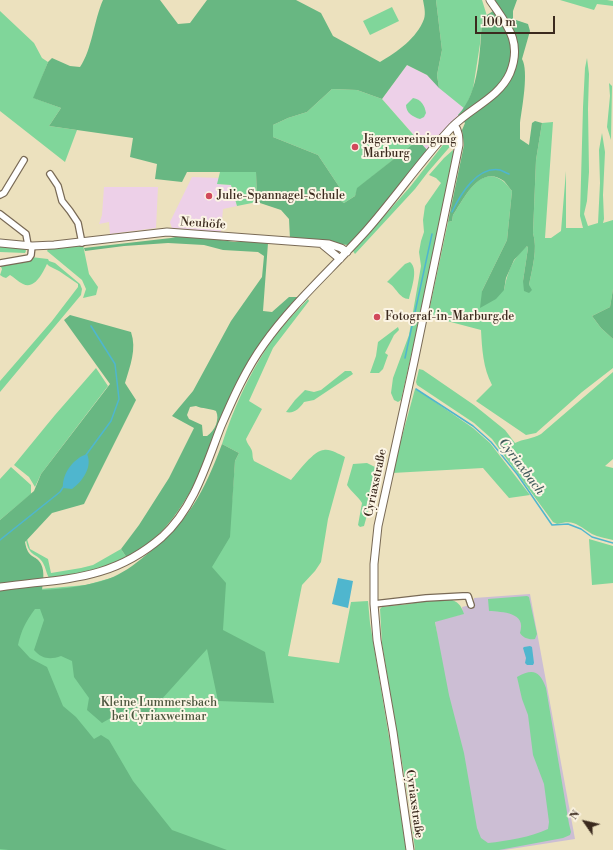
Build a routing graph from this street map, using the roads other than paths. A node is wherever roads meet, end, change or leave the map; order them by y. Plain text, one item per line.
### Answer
1 (490, 0) edge
2 (454, 125) junction
3 (24, 160) dead end
4 (50, 174) dead end
5 (0, 195) edge
6 (0, 214) edge
7 (82, 243) junction
8 (0, 244) edge
9 (323, 244) junction
10 (30, 246) junction
11 (347, 252) junction
12 (340, 259) junction
13 (0, 262) edge
14 (0, 587) edge
15 (374, 604) junction
16 (471, 605) dead end
17 (410, 850) edge

1 - 2 street
2 - 11 street
2 - 15 street, Cyriaxstraße
3 - 5 street
4 - 7 street
6 - 10 street
7 - 9 street, Neuhöfe
7 - 10 street, Neuhöfe
8 - 10 street, Neuhöfe
9 - 11 street, Neuhöfe
9 - 12 street
10 - 13 street
11 - 12 street
12 - 14 street
15 - 16 street
15 - 17 street, Cyriaxstraße

